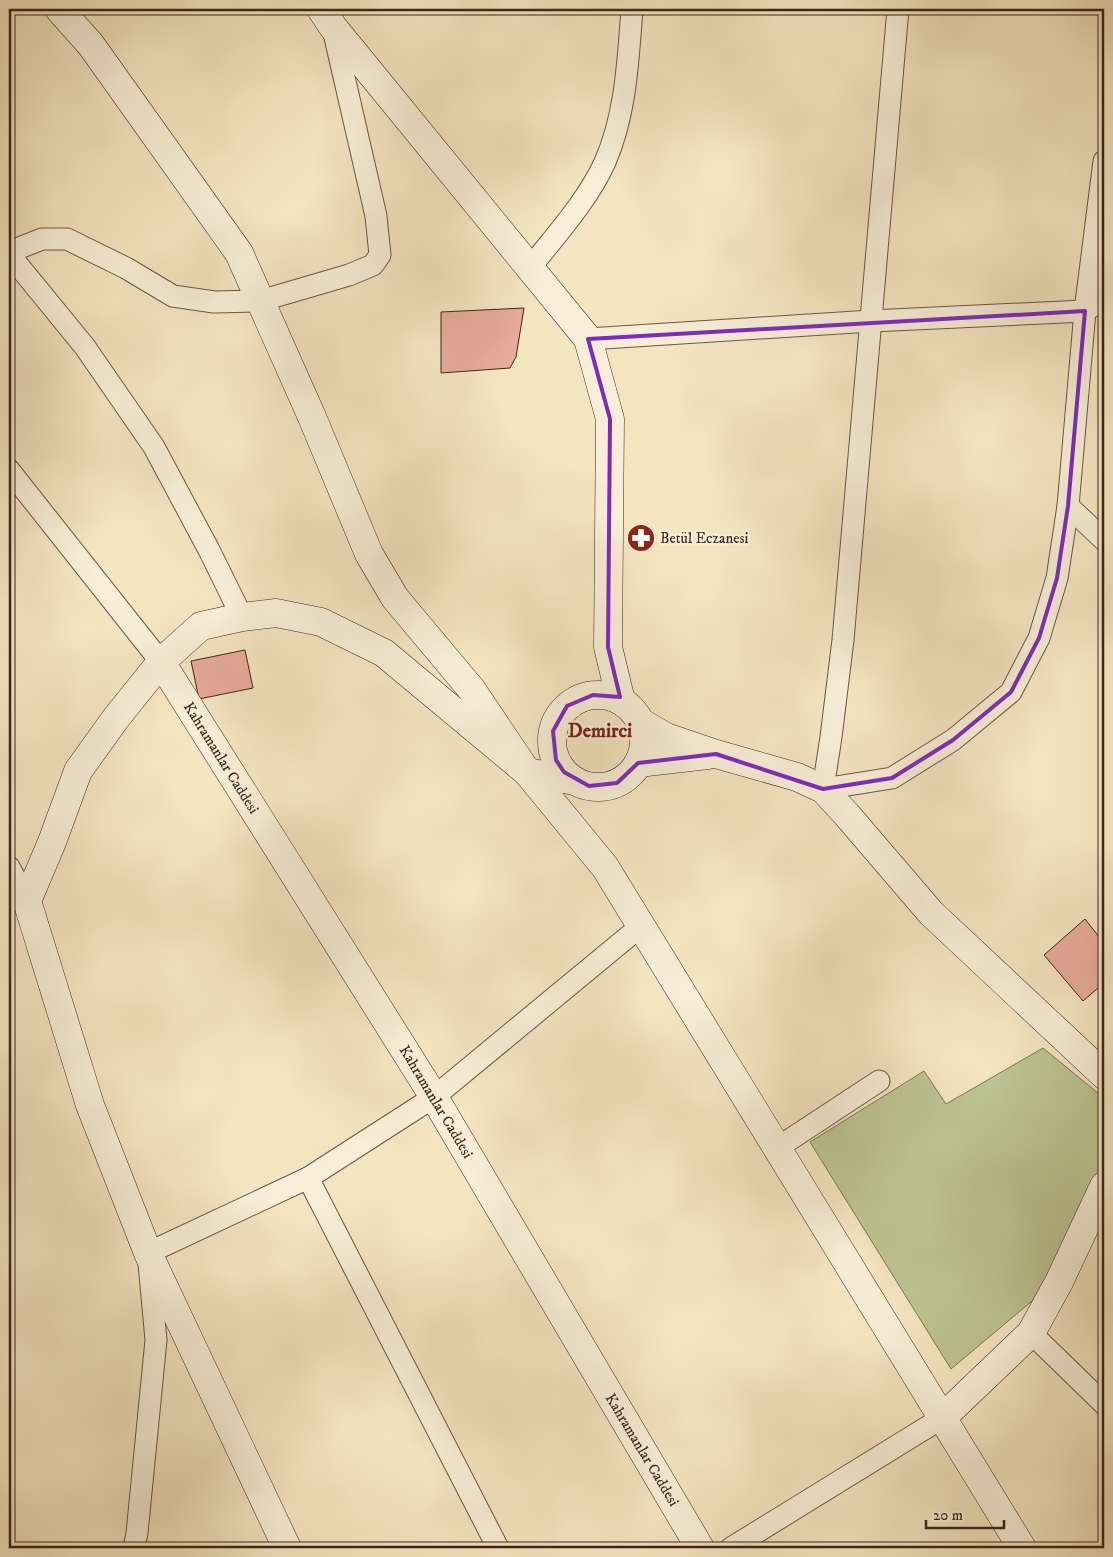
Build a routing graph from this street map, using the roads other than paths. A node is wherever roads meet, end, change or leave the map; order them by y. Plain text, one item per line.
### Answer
1 (59, 9) edge
2 (632, 9) edge
3 (898, 9) edge
4 (329, 15) edge
5 (1104, 161) edge
6 (9, 253) edge
7 (530, 268) junction
8 (1104, 298) edge
9 (260, 301) junction
10 (1085, 311) junction
11 (872, 321) junction
12 (588, 339) junction
13 (9, 470) edge
14 (1068, 506) junction
15 (1104, 540) edge
16 (242, 617) junction
17 (161, 662) junction
18 (621, 701) junction
19 (640, 722) junction
20 (716, 754) junction
21 (638, 763) junction
22 (527, 772) junction
23 (575, 781) junction
24 (822, 789) junction
25 (9, 867) edge
26 (27, 901) junction
27 (641, 926) junction
28 (1104, 1075) edge
29 (879, 1081) dead end
30 (434, 1097) junction
31 (777, 1148) junction
32 (308, 1178) junction
33 (1104, 1186) edge
34 (148, 1253) junction
35 (1031, 1333) junction
36 (1104, 1404) edge
37 (942, 1418) junction
38 (134, 1548) edge
39 (287, 1548) edge
40 (498, 1548) edge
41 (700, 1548) edge
42 (731, 1548) edge
43 (1022, 1548) edge

1 - 9 street
2 - 7 street
3 - 11 street
4 - 7 street
4 - 9 street
5 - 10 street
6 - 9 street
6 - 16 street
7 - 12 street
8 - 10 street
9 - 22 street
10 - 11 street
10 - 14 street
11 - 12 street
11 - 24 street
12 - 18 street
13 - 17 street
14 - 15 street
14 - 24 street
16 - 17 street
16 - 22 street
17 - 26 street
17 - 30 street, Kahramanlar Caddesi
18 - 19 street
18 - 23 street
19 - 20 street
19 - 21 street
20 - 21 street
20 - 24 street
21 - 23 street
22 - 23 street
22 - 27 street
24 - 28 street
25 - 26 street
26 - 34 street
27 - 30 street
27 - 31 street
29 - 31 street
30 - 32 street
30 - 41 street, Kahramanlar Caddesi
31 - 37 street
32 - 34 street
32 - 40 street
33 - 35 street
34 - 38 street
34 - 39 street
35 - 36 street
35 - 37 street
37 - 42 street
37 - 43 street

